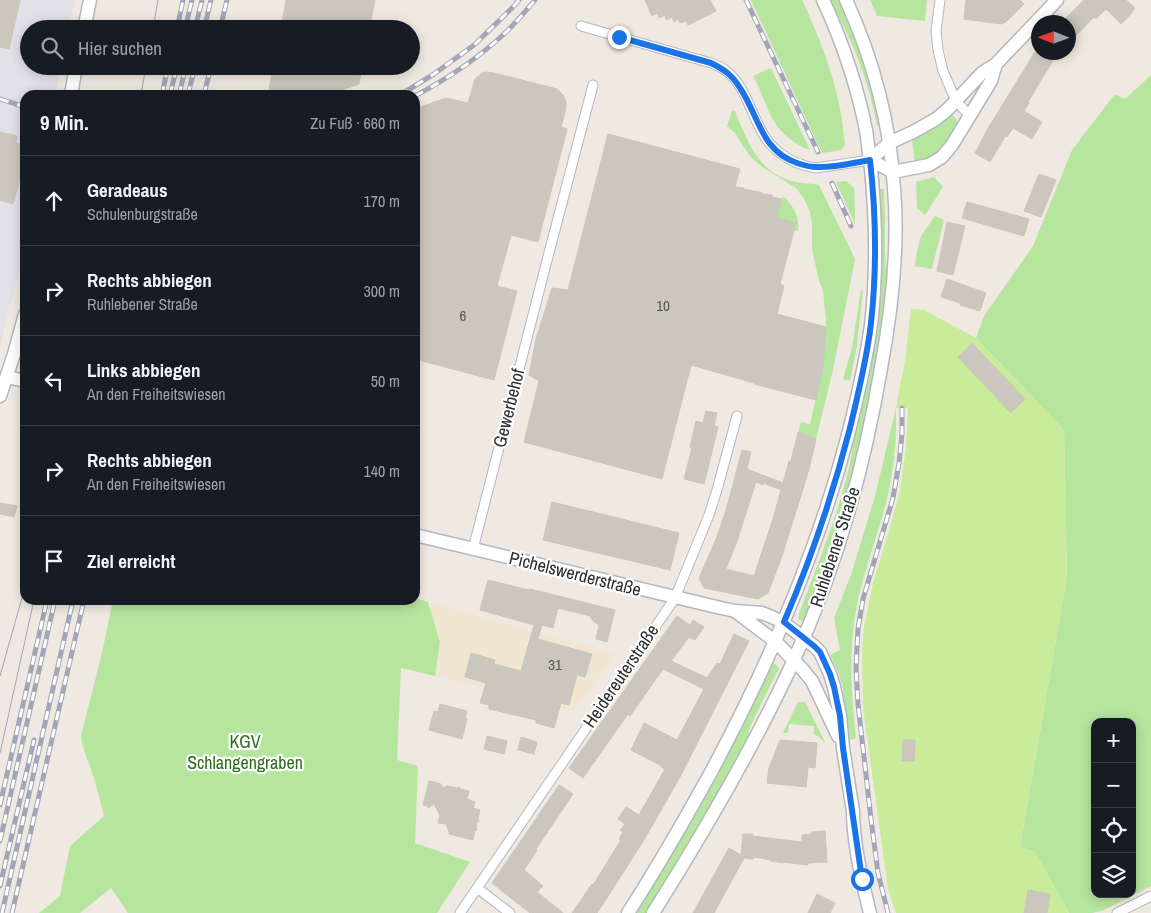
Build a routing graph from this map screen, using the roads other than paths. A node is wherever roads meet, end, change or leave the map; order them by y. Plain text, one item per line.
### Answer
1 (90, 0) edge
2 (822, 0) edge
3 (846, 0) edge
4 (940, 0) edge
5 (1057, 0) edge
6 (86, 20) edge
7 (581, 26) dead end
8 (996, 64) junction
9 (74, 75) edge
10 (593, 85) dead end
11 (72, 90) edge
12 (956, 101) junction
13 (970, 116) junction
14 (889, 143) junction
15 (870, 160) junction
16 (893, 172) junction
17 (20, 329) edge
18 (4, 376) edge
19 (20, 380) edge
20 (0, 396) edge
21 (737, 416) dead end
22 (420, 536) edge
23 (473, 549) junction
24 (675, 598) junction
25 (735, 611) junction
26 (784, 622) junction
27 (804, 638) junction
28 (776, 642) junction
29 (794, 660) junction
30 (843, 748) junction
31 (477, 888) junction
32 (1151, 896) edge
33 (460, 913) edge
34 (510, 913) edge
35 (628, 913) edge
36 (652, 913) edge
37 (870, 913) edge
38 (1117, 913) edge

1 - 6 main road
2 - 15 main road, Ruhlebener Straße
3 - 14 main road, Ruhlebener Straße
4 - 12 street
5 - 8 main road
7 - 15 street, bridge
8 - 12 main road
8 - 13 main road
9 - 11 main road
10 - 23 street, Gewerbehof
12 - 13 street
12 - 14 main road
13 - 16 main road
14 - 15 main road
14 - 16 main road, Ruhlebener Straße
15 - 16 main road
15 - 26 main road, Ruhlebener Straße
16 - 27 main road, Ruhlebener Straße
17 - 18 main road
18 - 19 main road
18 - 20 main road
21 - 24 street, Heidereuterstraße
22 - 23 main road, Pichelswerderstraße
23 - 24 main road, Pichelswerderstraße
24 - 25 main road, Pichelswerderstraße
24 - 31 street, Heidereuterstraße
25 - 26 main road, Pichelswerderstraße
25 - 28 main road, Pichelswerderstraße
26 - 27 main road, Pichelswerderstraße
26 - 28 main road, Ruhlebener Straße
27 - 29 main road, Ruhlebener Straße
27 - 30 main road, Pichelswerderstraße
28 - 29 main road, Pichelswerderstraße
28 - 35 main road, Ruhlebener Straße
29 - 30 main road, Pichelswerderstraße
29 - 36 main road, Ruhlebener Straße
30 - 37 main road
31 - 33 street, Heidereuterstraße
31 - 34 street
32 - 38 street

